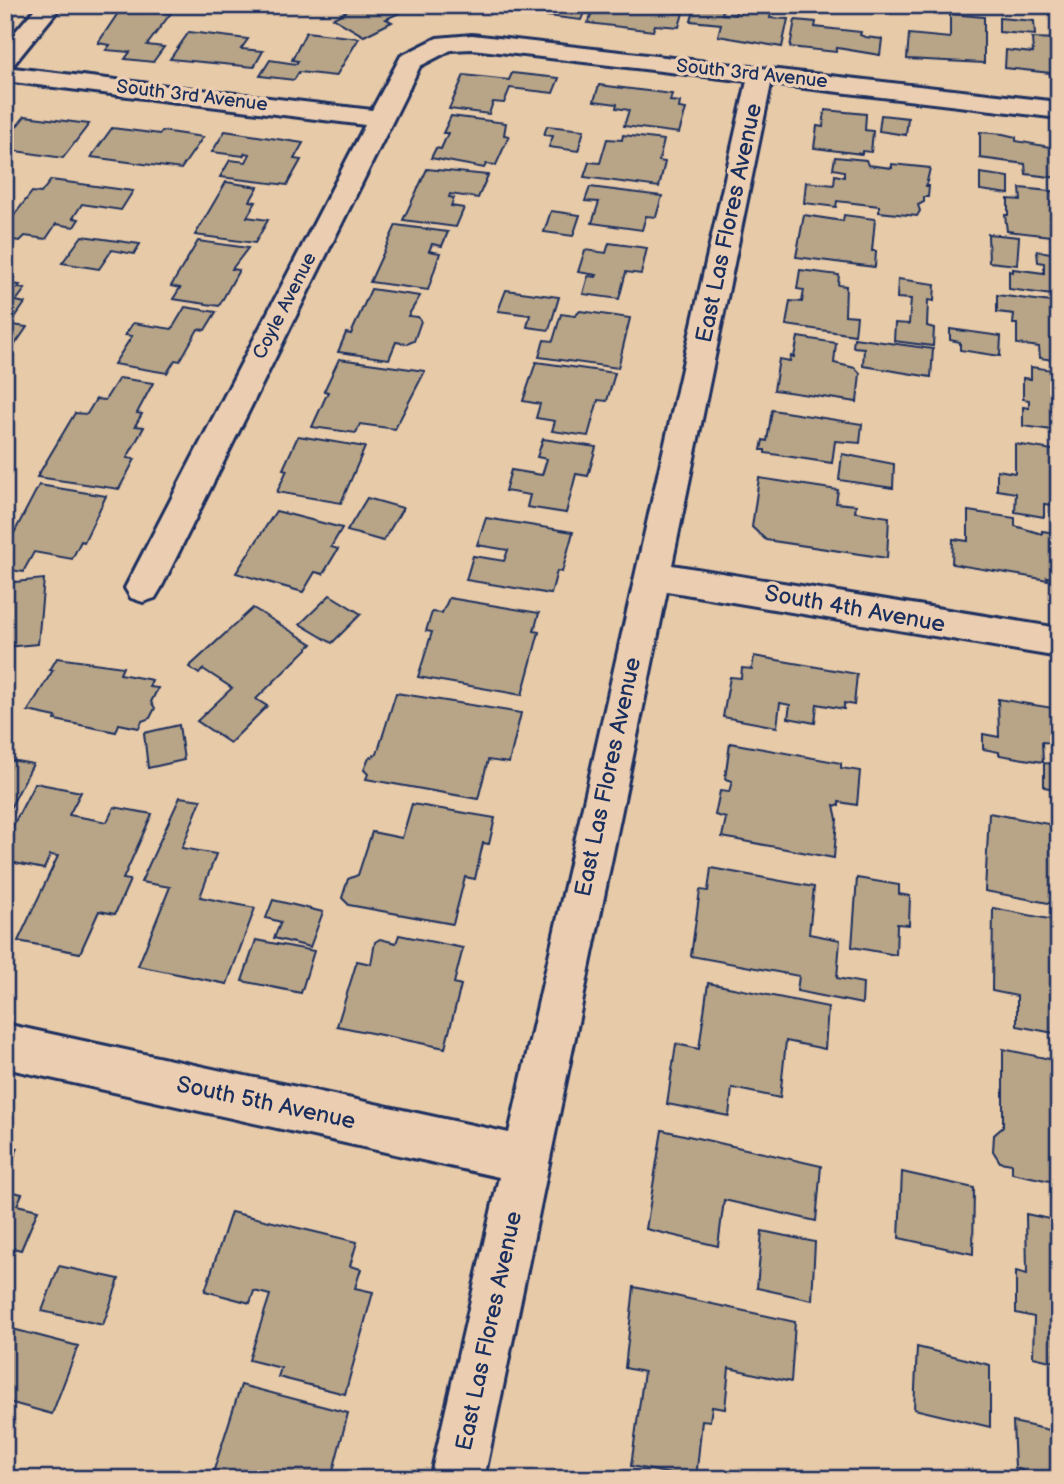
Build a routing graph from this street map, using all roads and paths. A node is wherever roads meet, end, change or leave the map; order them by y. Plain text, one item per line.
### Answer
1 (51, 5) edge
2 (446, 43) joint
3 (6, 60) edge
4 (761, 75) junction
5 (1059, 110) edge
6 (379, 119) junction
7 (652, 575) junction
8 (143, 588) dead end
9 (1059, 643) edge
10 (5, 1046) edge
11 (526, 1160) junction
12 (457, 1479) edge

1 - 3 street
2 - 4 street, South 3rd Avenue
2 - 6 street, Coyle Avenue
3 - 6 street, South 3rd Avenue
4 - 5 street, South 3rd Avenue
4 - 7 street, East Las Flores Avenue
6 - 8 street, Coyle Avenue
7 - 9 street, South 4th Avenue
7 - 11 street, East Las Flores Avenue
10 - 11 street, South 5th Avenue
11 - 12 street, East Las Flores Avenue

